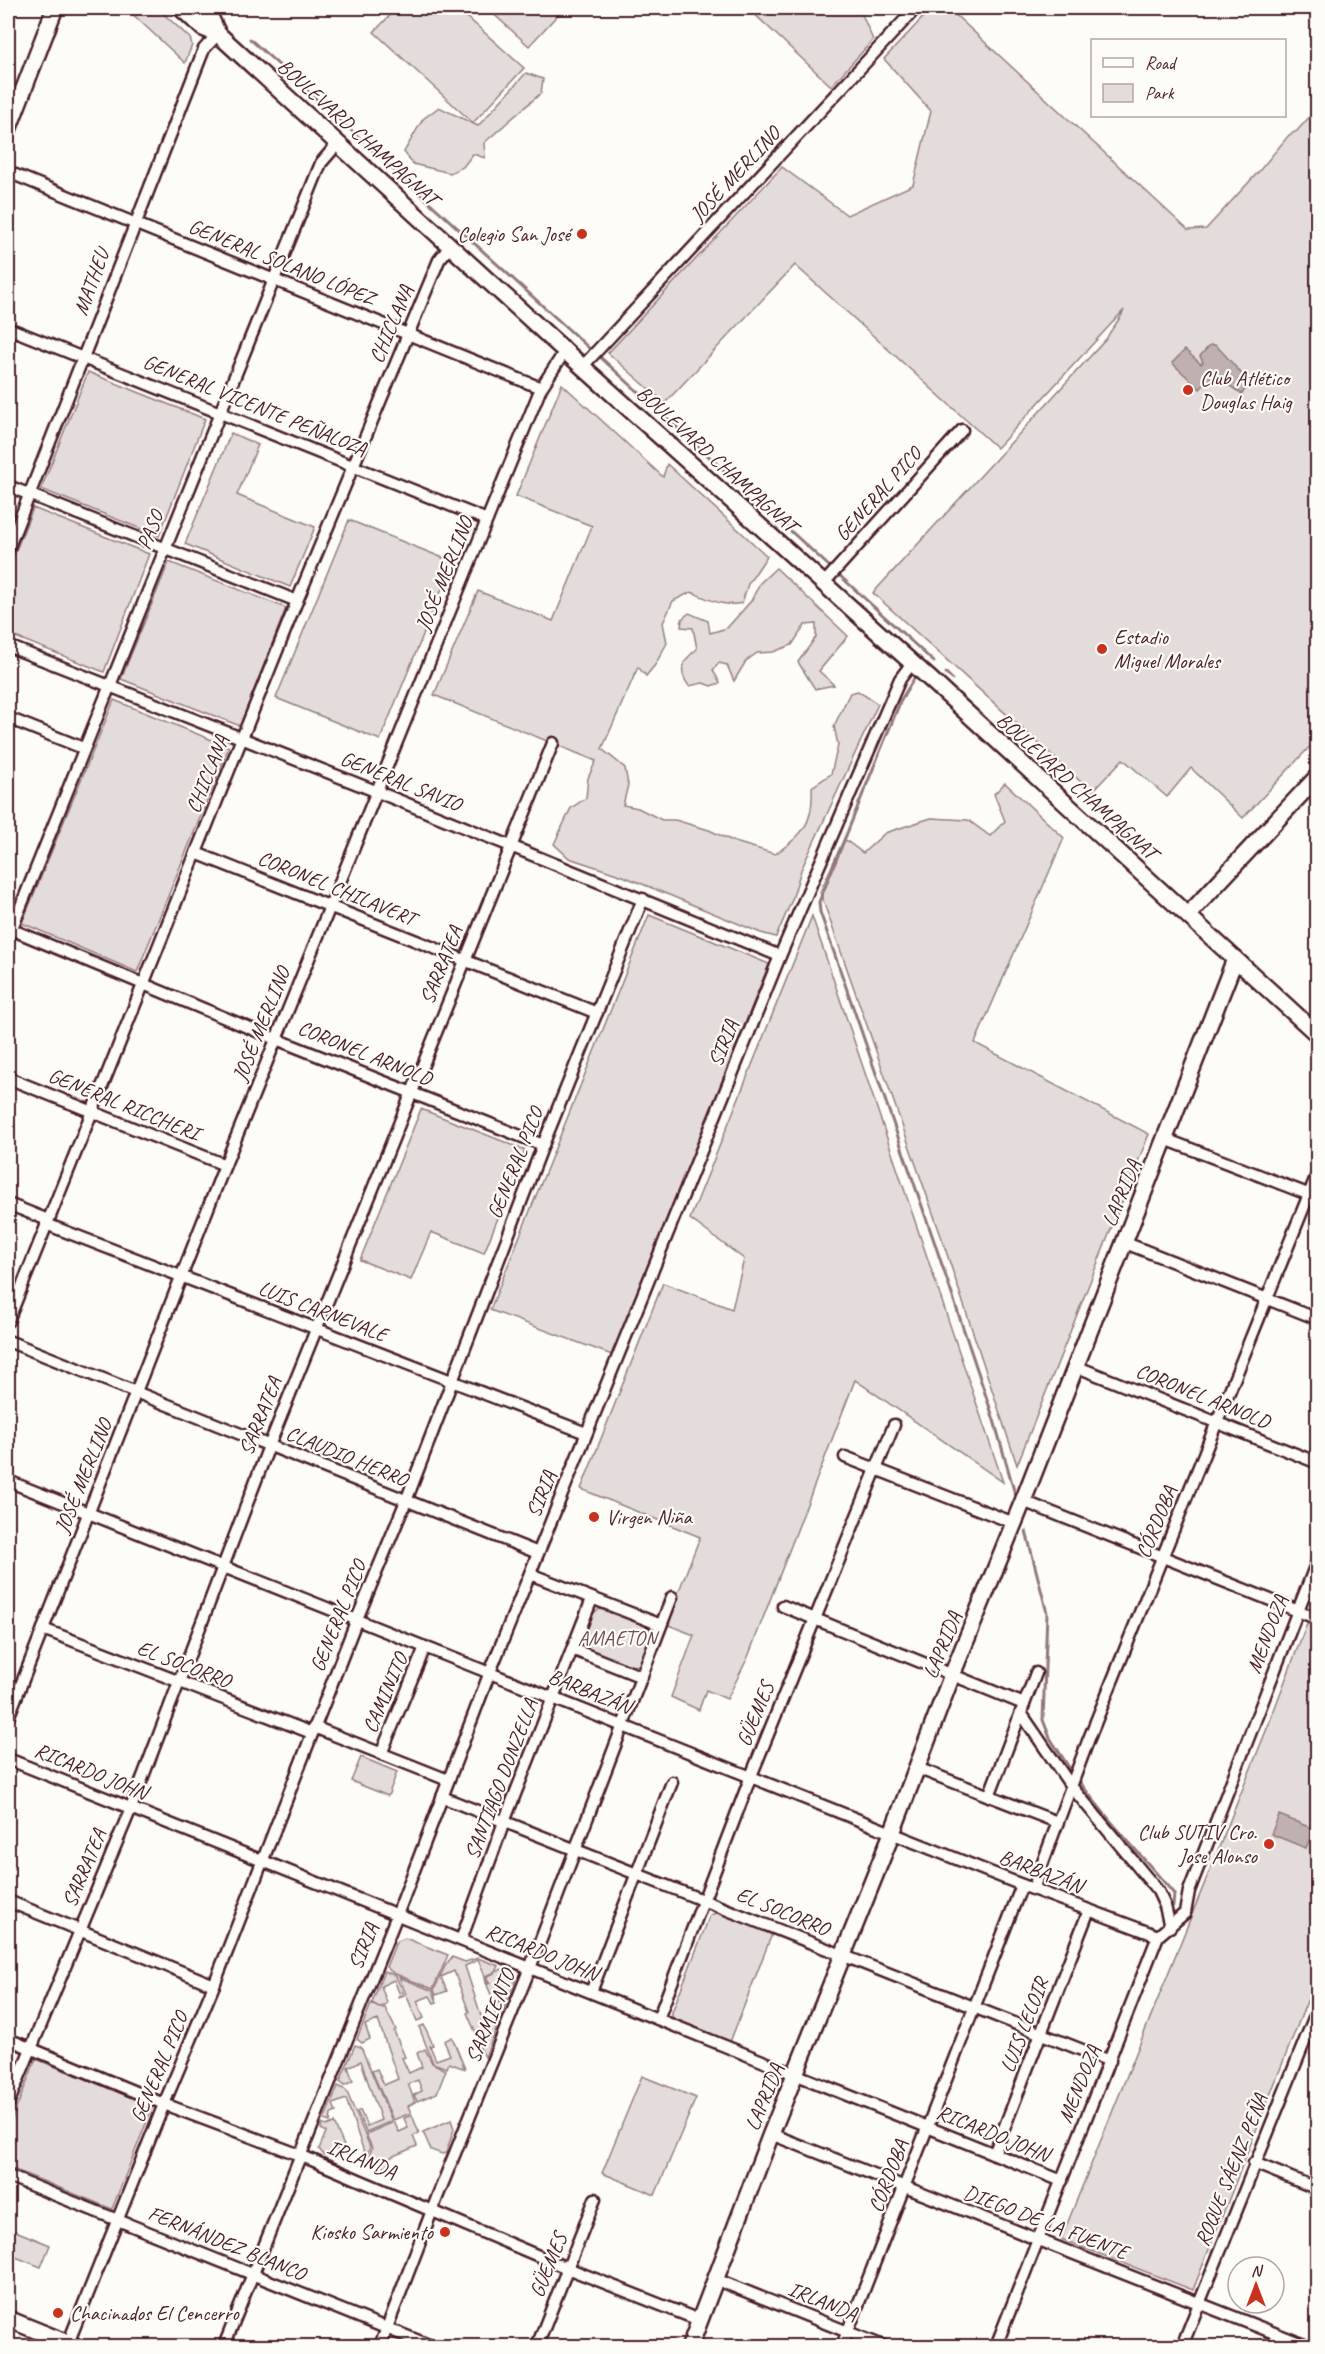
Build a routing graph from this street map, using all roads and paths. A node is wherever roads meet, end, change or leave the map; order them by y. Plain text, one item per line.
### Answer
1 (55, 8) edge
2 (181, 8) edge
3 (200, 8) edge
4 (916, 8) edge
5 (218, 33) junction
6 (8, 127) edge
7 (339, 142) junction
8 (8, 172) edge
9 (134, 223) junction
10 (451, 245) junction
11 (273, 280) junction
12 (8, 328) edge
13 (408, 335) junction
14 (566, 351) junction
15 (84, 357) junction
16 (582, 367) junction
17 (541, 388) junction
18 (219, 412) junction
19 (962, 430) dead end
20 (353, 465) junction
21 (8, 486) edge
22 (29, 495) junction
23 (487, 520) junction
24 (8, 549) edge
25 (163, 549) junction
26 (823, 584) junction
27 (297, 601) junction
28 (8, 646) edge
29 (912, 663) junction
30 (108, 685) junction
31 (8, 718) edge
32 (242, 739) junction
33 (553, 743) dead end
34 (83, 748) junction
35 (1317, 776) edge
36 (378, 792) junction
37 (511, 846) junction
38 (196, 853) junction
39 (643, 899) junction
40 (331, 906) junction
41 (1188, 915) junction
42 (9, 932) edge
43 (780, 956) junction
44 (464, 959) junction
45 (1235, 959) junction
46 (144, 984) junction
47 (597, 1013) junction
48 (1317, 1035) edge
49 (276, 1039) junction
50 (8, 1078) edge
51 (411, 1092) junction
52 (91, 1112) junction
53 (1165, 1140) junction
54 (543, 1145) junction
55 (225, 1165) junction
56 (1317, 1172) edge
57 (1313, 1196) edge
58 (8, 1204) edge
59 (47, 1222) junction
60 (1123, 1242) junction
61 (182, 1277) junction
62 (1266, 1298) junction
63 (1317, 1319) edge
64 (8, 1320) edge
65 (316, 1329) junction
66 (8, 1341) edge
67 (1075, 1366) junction
68 (451, 1381) junction
69 (137, 1393) junction
70 (1217, 1422) junction
71 (894, 1425) dead end
72 (586, 1433) junction
73 (269, 1446) junction
74 (845, 1456) dead end
75 (1317, 1463) edge
76 (876, 1469) junction
77 (8, 1481) edge
78 (406, 1501) junction
79 (1023, 1501) junction
80 (89, 1514) junction
81 (1014, 1523) junction
82 (538, 1553) junction
83 (1163, 1557) junction
84 (1317, 1559) edge
85 (222, 1565) junction
86 (530, 1574) junction
87 (672, 1597) dead end
88 (592, 1599) junction
89 (783, 1606) dead end
90 (1297, 1611) junction
91 (814, 1618) junction
92 (357, 1619) junction
93 (1317, 1619) edge
94 (661, 1625) junction
95 (43, 1629) junction
96 (426, 1647) junction
97 (572, 1649) junction
98 (490, 1672) junction
99 (1036, 1673) dead end
100 (952, 1675) junction
101 (642, 1677) junction
102 (178, 1683) junction
103 (553, 1697) junction
104 (1022, 1708) junction
105 (8, 1718) edge
106 (623, 1725) junction
107 (313, 1730) junction
108 (381, 1754) junction
109 (8, 1759) edge
110 (917, 1768) junction
111 (751, 1776) junction
112 (448, 1780) junction
113 (672, 1782) dead end
114 (1071, 1786) junction
115 (989, 1796) junction
116 (442, 1797) junction
117 (130, 1808) junction
118 (504, 1822) junction
119 (1058, 1822) junction
120 (892, 1833) junction
121 (576, 1850) junction
122 (263, 1861) junction
123 (637, 1874) junction
124 (1027, 1887) junction
125 (704, 1900) junction
126 (8, 1901) edge
127 (1089, 1910) junction
128 (397, 1915) junction
129 (1170, 1927) junction
130 (80, 1929) junction
131 (1158, 1936) junction
132 (460, 1940) junction
133 (842, 1956) junction
134 (530, 1968) junction
135 (214, 1985) junction
136 (591, 1992) junction
137 (975, 2008) junction
138 (1317, 2008) edge
139 (658, 2019) junction
140 (1314, 2027) edge
141 (1041, 2034) junction
142 (8, 2039) edge
143 (31, 2049) junction
144 (1110, 2061) junction
145 (796, 2075) junction
146 (8, 2104) edge
147 (164, 2104) junction
148 (928, 2128) junction
149 (771, 2134) junction
150 (994, 2154) junction
151 (300, 2156) junction
152 (1254, 2163) junction
153 (8, 2176) edge
154 (1062, 2181) junction
155 (905, 2187) junction
156 (1317, 2189) edge
157 (595, 2199) dead end
158 (433, 2210) junction
159 (118, 2220) junction
160 (1039, 2241) junction
161 (567, 2268) junction
162 (254, 2275) junction
163 (715, 2279) junction
164 (1200, 2303) junction
165 (8, 2319) edge
166 (699, 2320) junction
167 (387, 2329) junction
168 (848, 2332) junction
169 (70, 2346) edge
170 (224, 2346) edge
171 (380, 2346) edge
172 (431, 2346) edge
173 (537, 2346) edge
174 (690, 2346) edge
175 (842, 2346) edge
176 (883, 2346) edge
177 (996, 2346) edge
178 (1182, 2346) edge
179 (1307, 2346) edge

1 - 6 main road
2 - 5 main road, BOULEVARD CHAMPAGNAT
3 - 5 main road, BOULEVARD CHAMPAGNAT
4 - 16 street, JOSÉ MERLINO
5 - 7 main road, BOULEVARD CHAMPAGNAT
5 - 9 street, MATHEU
7 - 10 main road, BOULEVARD CHAMPAGNAT
7 - 11 street, PASO
8 - 9 street, GENERAL SOLANO LÓPEZ
9 - 11 street, GENERAL SOLANO LÓPEZ
9 - 15 street, MATHEU
10 - 13 street, CHICLANA
10 - 14 main road, BOULEVARD CHAMPAGNAT
11 - 13 street, GENERAL SOLANO LÓPEZ
11 - 18 street, PASO
12 - 15 street, GENERAL VICENTE PEÑALOZA
13 - 17 street, GENERAL SOLANO LÓPEZ
13 - 20 street, CHICLANA
14 - 16 main road, BOULEVARD CHAMPAGNAT
14 - 17 street, JOSÉ MERLINO
15 - 18 street, GENERAL VICENTE PEÑALOZA
15 - 22 street, MATHEU
16 - 26 main road, BOULEVARD CHAMPAGNAT
17 - 23 street, JOSÉ MERLINO
18 - 20 street, GENERAL VICENTE PEÑALOZA
18 - 25 street, PASO
19 - 26 street, GENERAL PICO
20 - 23 street, GENERAL VICENTE PEÑALOZA
20 - 27 street, CHICLANA
21 - 22 street
22 - 24 street, MATHEU
22 - 25 street
23 - 36 street, JOSÉ MERLINO
25 - 27 street
25 - 30 street, PASO
26 - 29 main road, BOULEVARD CHAMPAGNAT
27 - 32 street, CHICLANA
28 - 30 street, GENERAL SAVIO
29 - 41 main road, BOULEVARD CHAMPAGNAT
29 - 43 street, SIRIA
30 - 32 street, GENERAL SAVIO
30 - 34 street, PASO
31 - 34 street
32 - 36 street, GENERAL SAVIO
32 - 38 street, CHICLANA
33 - 37 street, SARRATEA
34 - 42 street, PASO
35 - 41 main road
36 - 37 street, GENERAL SAVIO
36 - 40 street, JOSÉ MERLINO
37 - 39 street, GENERAL SAVIO
37 - 44 street, SARRATEA
38 - 40 street, CORONEL CHILAVERT
38 - 46 street, CHICLANA
39 - 43 street, GENERAL SAVIO
39 - 47 street, GENERAL PICO
40 - 44 street, CORONEL CHILAVERT
40 - 49 street, JOSÉ MERLINO
41 - 45 main road, BOULEVARD CHAMPAGNAT
42 - 46 street, CORONEL ARNOLD
43 - 72 street, SIRIA
44 - 47 street, CORONEL CHILAVERT
44 - 51 street, SARRATEA
45 - 48 main road, BOULEVARD CHAMPAGNAT
45 - 53 main road, LAPRIDA
46 - 49 street, CORONEL ARNOLD
46 - 52 street, CHICLANA
47 - 54 street, GENERAL PICO
49 - 51 street, CORONEL ARNOLD
49 - 55 street, JOSÉ MERLINO
50 - 52 street, GENERAL RICCHERI
51 - 54 street, CORONEL ARNOLD
51 - 65 street, SARRATEA
52 - 55 street, GENERAL RICCHERI
52 - 59 street, CHICLANA
53 - 57 street
53 - 60 main road, LAPRIDA
54 - 68 street, GENERAL PICO
55 - 61 street, JOSÉ MERLINO
56 - 57 street, CÓRDOBA
57 - 62 street, CÓRDOBA
58 - 59 street, LUIS CARNEVALE
59 - 61 street, LUIS CARNEVALE
59 - 64 street, CHICLANA
60 - 62 street
60 - 67 main road, LAPRIDA
61 - 65 street, LUIS CARNEVALE
61 - 69 street, JOSÉ MERLINO
62 - 63 street
62 - 70 street, CÓRDOBA
65 - 68 street, LUIS CARNEVALE
65 - 73 street, SARRATEA
66 - 69 street, CLAUDIO HERRO
67 - 70 street, CORONEL ARNOLD
67 - 79 main road, LAPRIDA
68 - 72 street, LUIS CARNEVALE
68 - 78 street, GENERAL PICO
69 - 73 street, CLAUDIO HERRO
69 - 80 street, JOSÉ MERLINO
70 - 75 street, CORONEL ARNOLD
70 - 83 street, CÓRDOBA
71 - 76 street, GÜEMES
72 - 82 street, SIRIA
73 - 78 street, CLAUDIO HERRO
73 - 85 street, SARRATEA
74 - 76 street
76 - 81 street
76 - 91 street, GÜEMES
77 - 80 street, BARBAZÁN
78 - 82 street, CLAUDIO HERRO
78 - 92 street, GENERAL PICO
79 - 81 main road, LAPRIDA
79 - 83 street
80 - 85 street, BARBAZÁN
80 - 95 street, JOSÉ MERLINO
81 - 100 main road, LAPRIDA
82 - 86 street, SIRIA
83 - 90 street
83 - 114 street, CÓRDOBA
84 - 90 street, MENDOZA
85 - 92 street, BARBAZÁN
85 - 102 street, SARRATEA
86 - 88 street
86 - 98 street, SIRIA
87 - 94 street, SARMIENTO
88 - 94 street
88 - 97 street, SANTIAGO DONZELLA
89 - 91 street
90 - 93 street
90 - 129 street, MENDOZA
91 - 100 street
91 - 111 street, GÜEMES
92 - 96 street, BARBAZÁN
92 - 107 street, GENERAL PICO
94 - 101 street, SARMIENTO
95 - 102 street, EL SOCORRO
95 - 105 street, JOSÉ MERLINO
96 - 98 street, BARBAZÁN
96 - 108 street, CAMINITO
97 - 101 street
97 - 103 street, SANTIAGO DONZELLA
98 - 103 street, BARBAZÁN
98 - 112 street, SIRIA
99 - 104 street
100 - 104 street
100 - 110 main road, LAPRIDA
101 - 106 street, SARMIENTO
102 - 107 street, EL SOCORRO
102 - 117 street, SARRATEA
103 - 106 street, BARBAZÁN
103 - 118 street, SANTIAGO DONZELLA
104 - 114 street
104 - 115 street
106 - 111 street, BARBAZÁN
106 - 121 street, SARMIENTO
107 - 108 street, EL SOCORRO
107 - 122 street, GENERAL PICO
108 - 112 street, EL SOCORRO
109 - 117 street, RICARDO JOHN
110 - 115 street
110 - 120 main road, LAPRIDA
111 - 120 street, BARBAZÁN
111 - 125 street, GÜEMES
112 - 116 street, SIRIA
113 - 123 street
114 - 119 street, CÓRDOBA
114 - 129 street
115 - 119 street
116 - 118 street, EL SOCORRO
116 - 128 street, SIRIA
117 - 122 street, RICARDO JOHN
117 - 130 street, SARRATEA
118 - 121 street, EL SOCORRO
118 - 132 street, SANTIAGO DONZELLA
119 - 124 street, CÓRDOBA
120 - 124 street, BARBAZÁN
120 - 133 main road, LAPRIDA
121 - 123 street, EL SOCORRO
121 - 134 street, SARMIENTO
122 - 128 street, RICARDO JOHN
122 - 135 street, GENERAL PICO
123 - 125 street, EL SOCORRO
123 - 136 street
124 - 127 street, BARBAZÁN
124 - 137 street, CÓRDOBA
125 - 133 street, EL SOCORRO
125 - 139 street, GÜEMES
126 - 130 street
127 - 131 street, BARBAZÁN
127 - 141 street, LUIS LELOIR
128 - 132 street, RICARDO JOHN
128 - 151 street, SIRIA
129 - 131 street, MENDOZA
130 - 135 street
130 - 143 street, SARRATEA
131 - 144 street, MENDOZA
132 - 134 street, RICARDO JOHN
133 - 137 street, EL SOCORRO
133 - 145 main road, LAPRIDA
134 - 136 street, RICARDO JOHN
134 - 158 street, SARMIENTO
135 - 147 street, GENERAL PICO
136 - 139 street, RICARDO JOHN
137 - 141 street, EL SOCORRO
137 - 148 street, CÓRDOBA
138 - 140 street, ROQUE SÁENZ PEÑA
139 - 145 street, RICARDO JOHN
140 - 152 street, ROQUE SÁENZ PEÑA
141 - 144 street, EL SOCORRO
141 - 150 street, LUIS LELOIR
142 - 143 street, IRLANDA
143 - 146 street, SARRATEA
143 - 147 street, IRLANDA
144 - 154 street, MENDOZA
145 - 148 street, RICARDO JOHN
145 - 149 main road, LAPRIDA
147 - 151 street, IRLANDA
147 - 159 street, GENERAL PICO
148 - 150 street, RICARDO JOHN
148 - 155 street, CÓRDOBA
149 - 155 street, DIEGO DE LA FUENTE
149 - 163 main road, LAPRIDA
150 - 154 street, RICARDO JOHN
151 - 158 street, IRLANDA
151 - 162 street, SIRIA
152 - 156 street
152 - 164 street, ROQUE SÁENZ PEÑA
153 - 159 street, FERNÁNDEZ BLANCO
154 - 160 street, MENDOZA
155 - 160 street, DIEGO DE LA FUENTE
155 - 168 street, CÓRDOBA
157 - 161 street, GÜEMES
158 - 161 street, IRLANDA
158 - 167 street, SARMIENTO
159 - 162 street, FERNÁNDEZ BLANCO
159 - 169 street, GENERAL PICO
160 - 164 street, DIEGO DE LA FUENTE
160 - 177 street, MENDOZA
161 - 166 street, IRLANDA
161 - 173 street, GÜEMES
162 - 167 street, FERNÁNDEZ BLANCO
162 - 170 street, SIRIA
163 - 166 main road, LAPRIDA
163 - 168 street, IRLANDA
164 - 178 street, ROQUE SÁENZ PEÑA
164 - 179 street, DIEGO DE LA FUENTE
165 - 169 main road
166 - 174 main road, LAPRIDA
167 - 171 street, SARMIENTO
167 - 172 street, FERNÁNDEZ BLANCO
168 - 175 street, CÓRDOBA
168 - 176 street, IRLANDA

